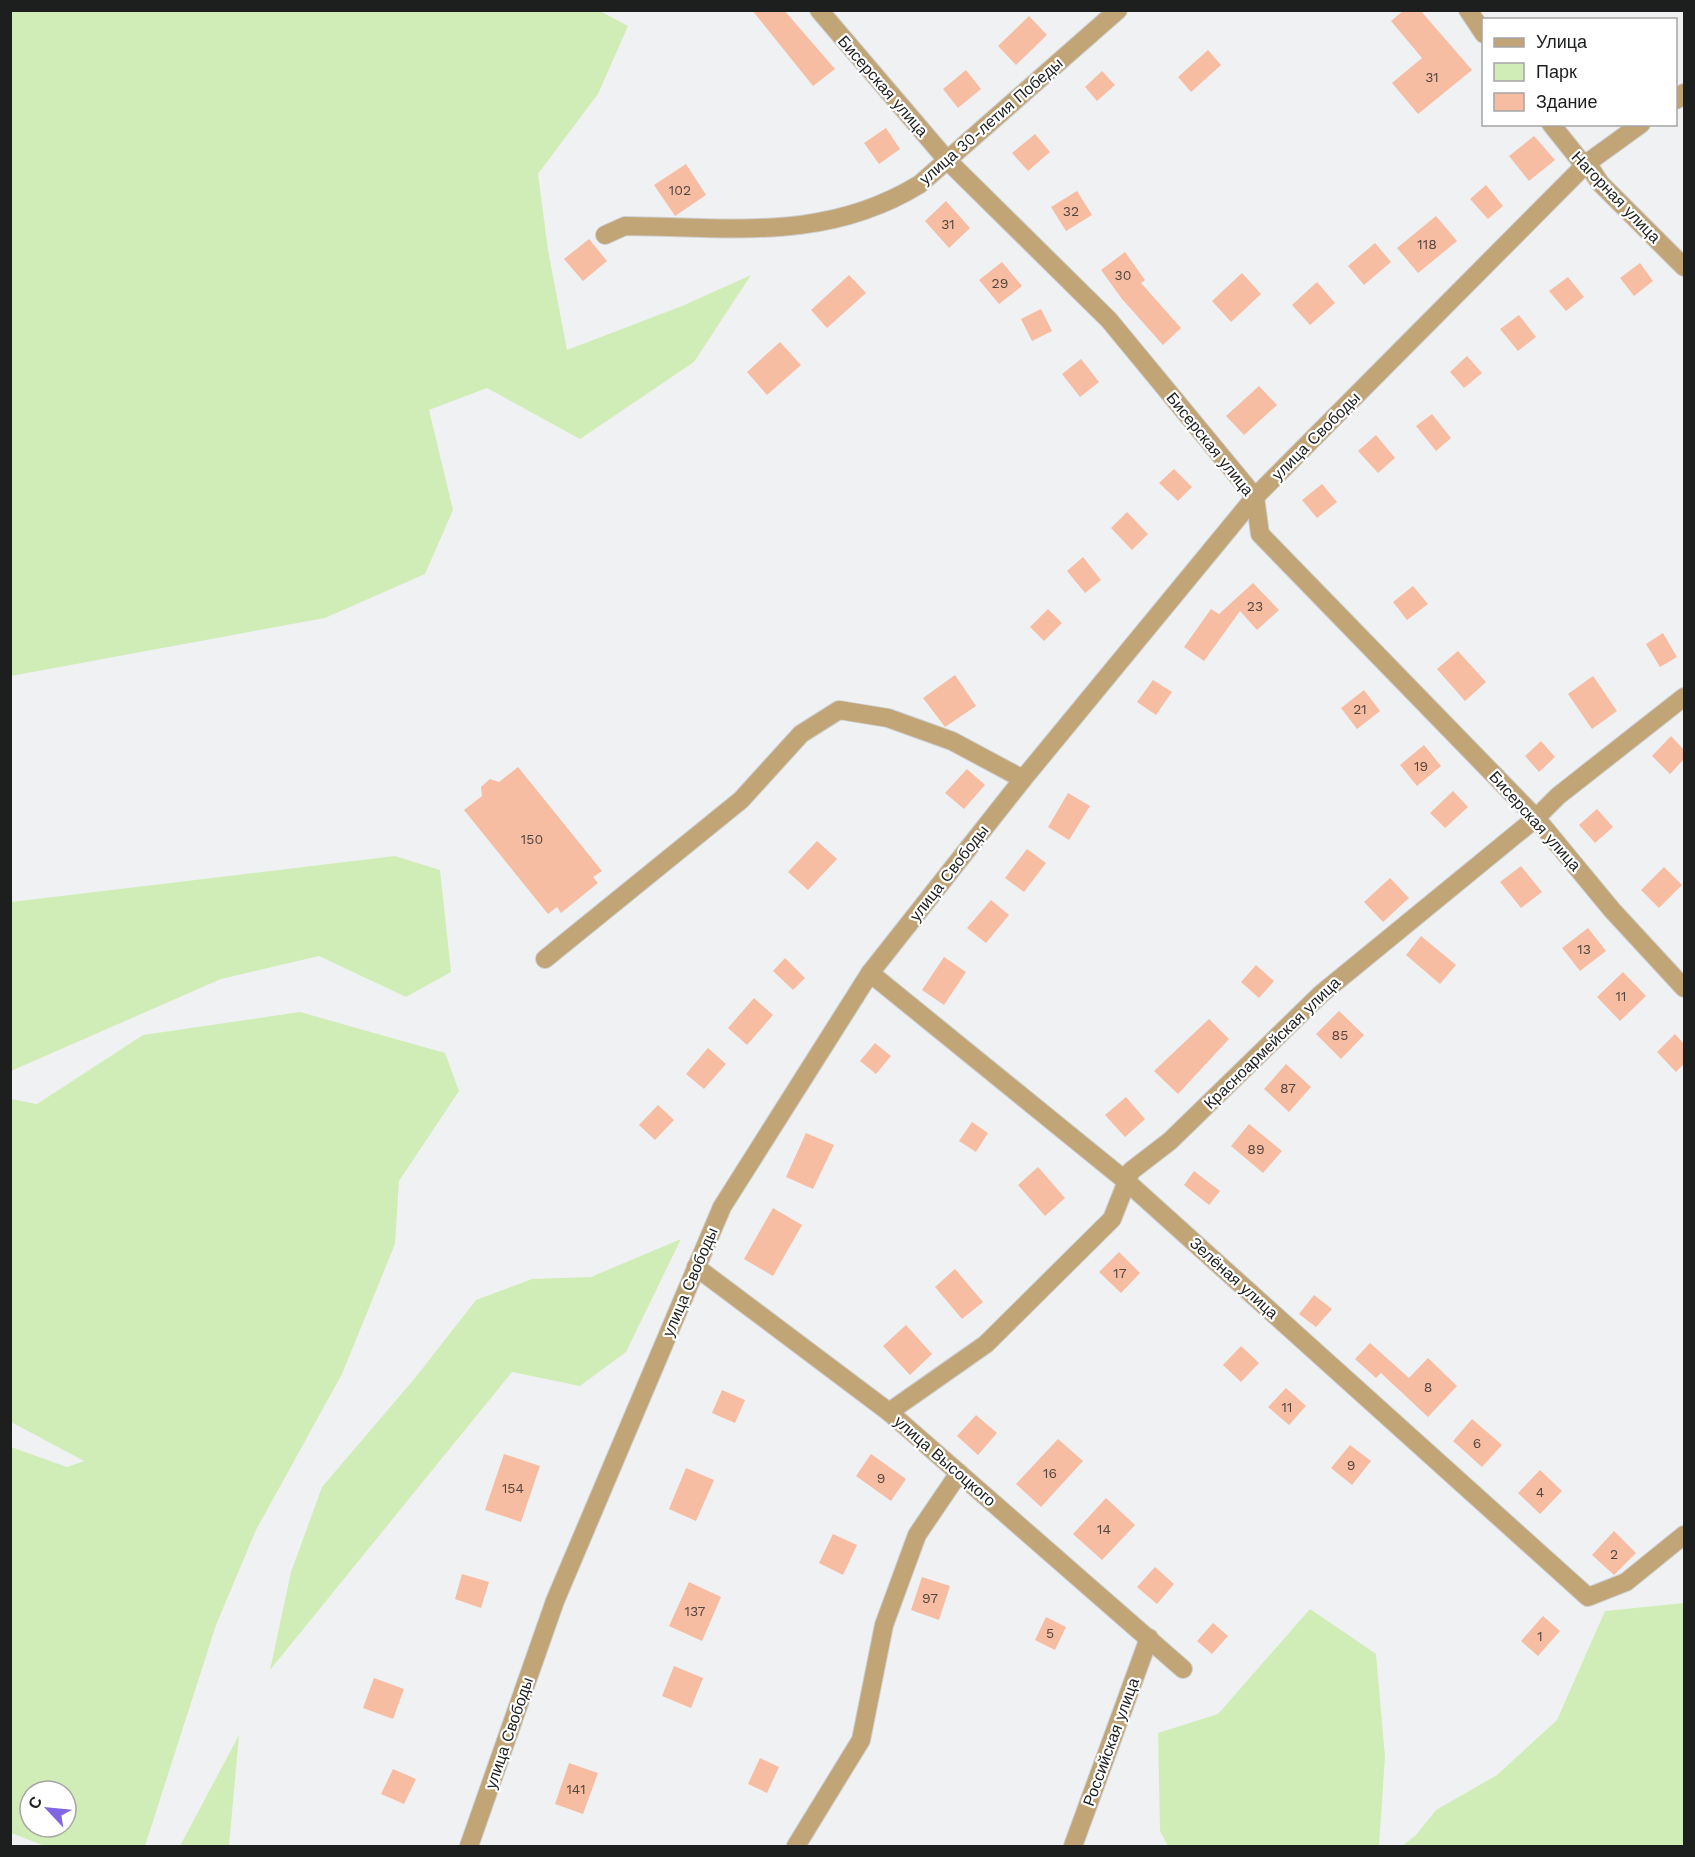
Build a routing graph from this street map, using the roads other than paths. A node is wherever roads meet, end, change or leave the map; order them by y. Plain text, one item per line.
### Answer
1 (819, 10) edge
2 (1118, 10) edge
3 (1468, 10) edge
4 (1482, 31) edge
5 (1553, 126) edge
6 (1638, 126) edge
7 (947, 160) junction
8 (1587, 163) junction
9 (605, 235) dead end
10 (1684, 267) edge
11 (1255, 497) junction
12 (1684, 697) edge
13 (1023, 778) junction
14 (1536, 818) junction
15 (545, 959) dead end
16 (870, 973) junction
17 (1684, 988) edge
18 (1126, 1181) junction
19 (696, 1267) junction
20 (889, 1412) junction
21 (959, 1473) junction
22 (1684, 1536) edge
23 (1149, 1638) junction
24 (1183, 1669) dead end
25 (469, 1846) edge
26 (796, 1846) edge
27 (1073, 1846) edge

1 - 7 street, Бисерская улица
2 - 7 street, улица 30-летия Победы
3 - 4 street
5 - 8 street, Нагорная улица
6 - 8 street, улица Свободы
7 - 9 street, улица 30-летия Победы
7 - 11 street, Бисерская улица
8 - 10 street, Нагорная улица
8 - 11 street, улица Свободы
11 - 13 street, улица Свободы
11 - 14 street, Бисерская улица
12 - 14 street, Красноармейская улица
13 - 15 street
13 - 16 street, улица Свободы
14 - 17 street, Бисерская улица
14 - 18 street, Красноармейская улица
16 - 18 street, Зелёная улица
16 - 19 street, улица Свободы
18 - 20 street, Красноармейская улица
18 - 22 street, Зелёная улица
19 - 20 street, улица Высоцкого
19 - 25 street, улица Свободы
20 - 21 street, улица Высоцкого
21 - 23 street, улица Высоцкого
21 - 26 street
23 - 24 street, улица Высоцкого
23 - 27 street, Российская улица

